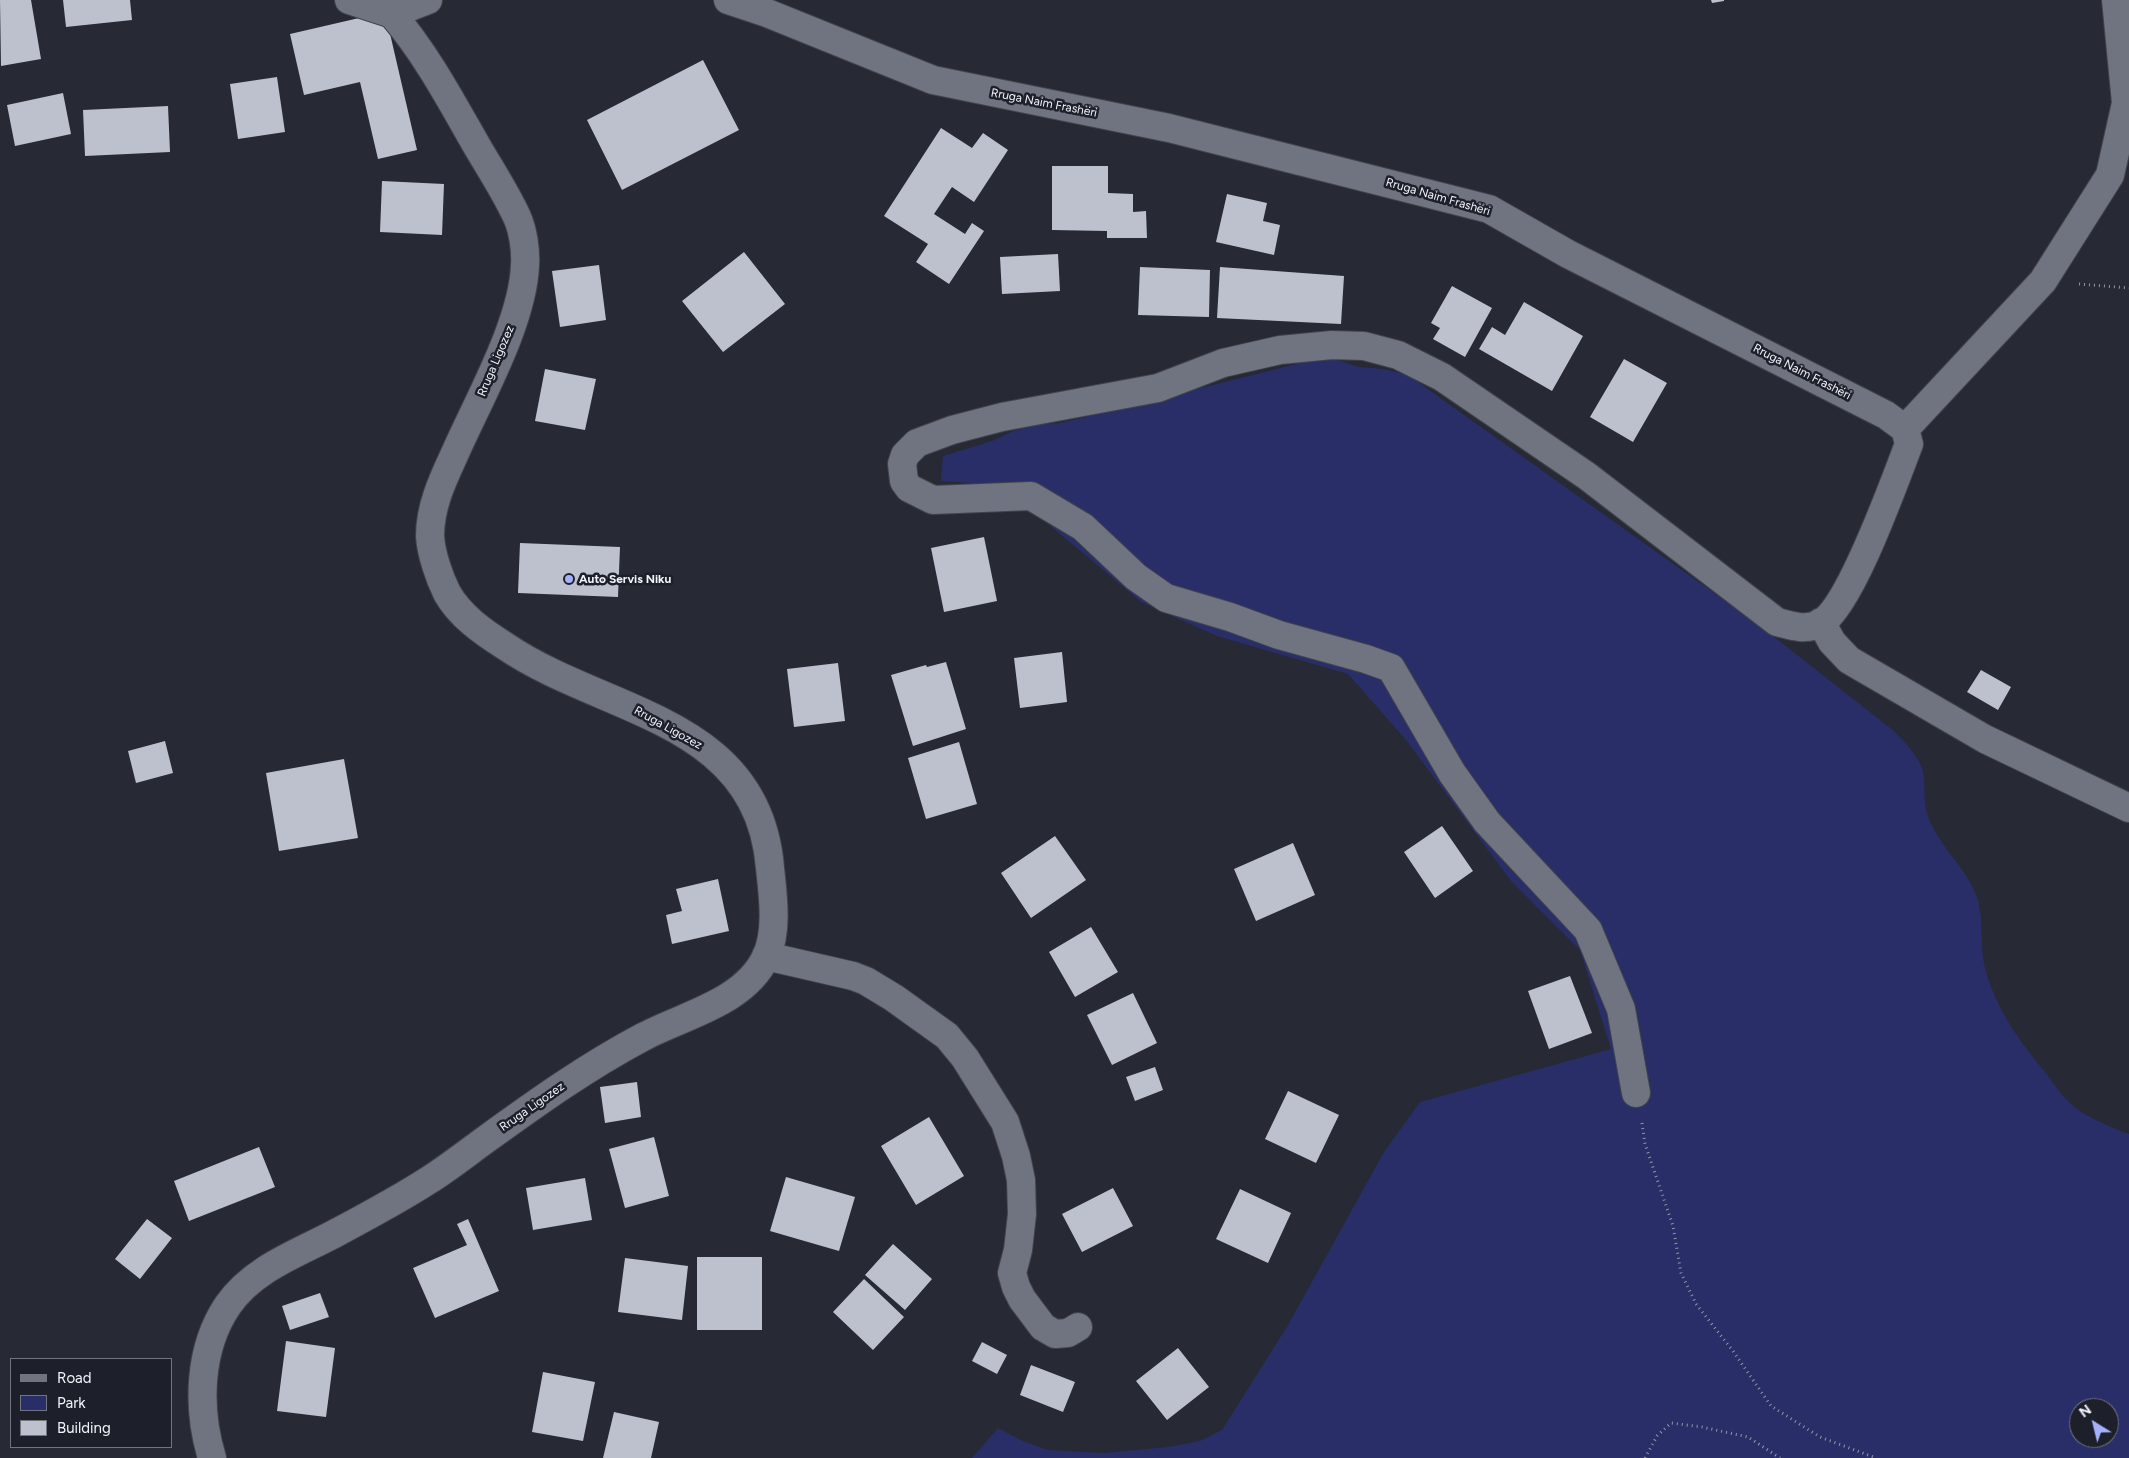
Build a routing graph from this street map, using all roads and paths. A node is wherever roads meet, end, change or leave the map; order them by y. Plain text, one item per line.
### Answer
1 (348, 0) edge
2 (428, 0) edge
3 (728, 0) edge
4 (2116, 0) edge
5 (392, 14) junction
6 (2043, 280) junction
7 (2129, 288) edge
8 (1905, 429) junction
9 (1822, 622) junction
10 (2129, 808) edge
11 (766, 956) junction
12 (1636, 1093) joint
13 (1078, 1327) dead end
14 (212, 1458) edge
15 (1645, 1458) edge
16 (1780, 1458) edge
17 (1876, 1458) edge

1 - 5 street
2 - 5 street
3 - 8 street, Rruga Naim Frashëri
4 - 6 street
5 - 11 street, Rruga Ligozez
6 - 7 path
6 - 8 street
8 - 9 street
9 - 10 street
9 - 12 street
11 - 13 street
11 - 14 street, Rruga Ligozez
12 - 17 path
15 - 16 path

